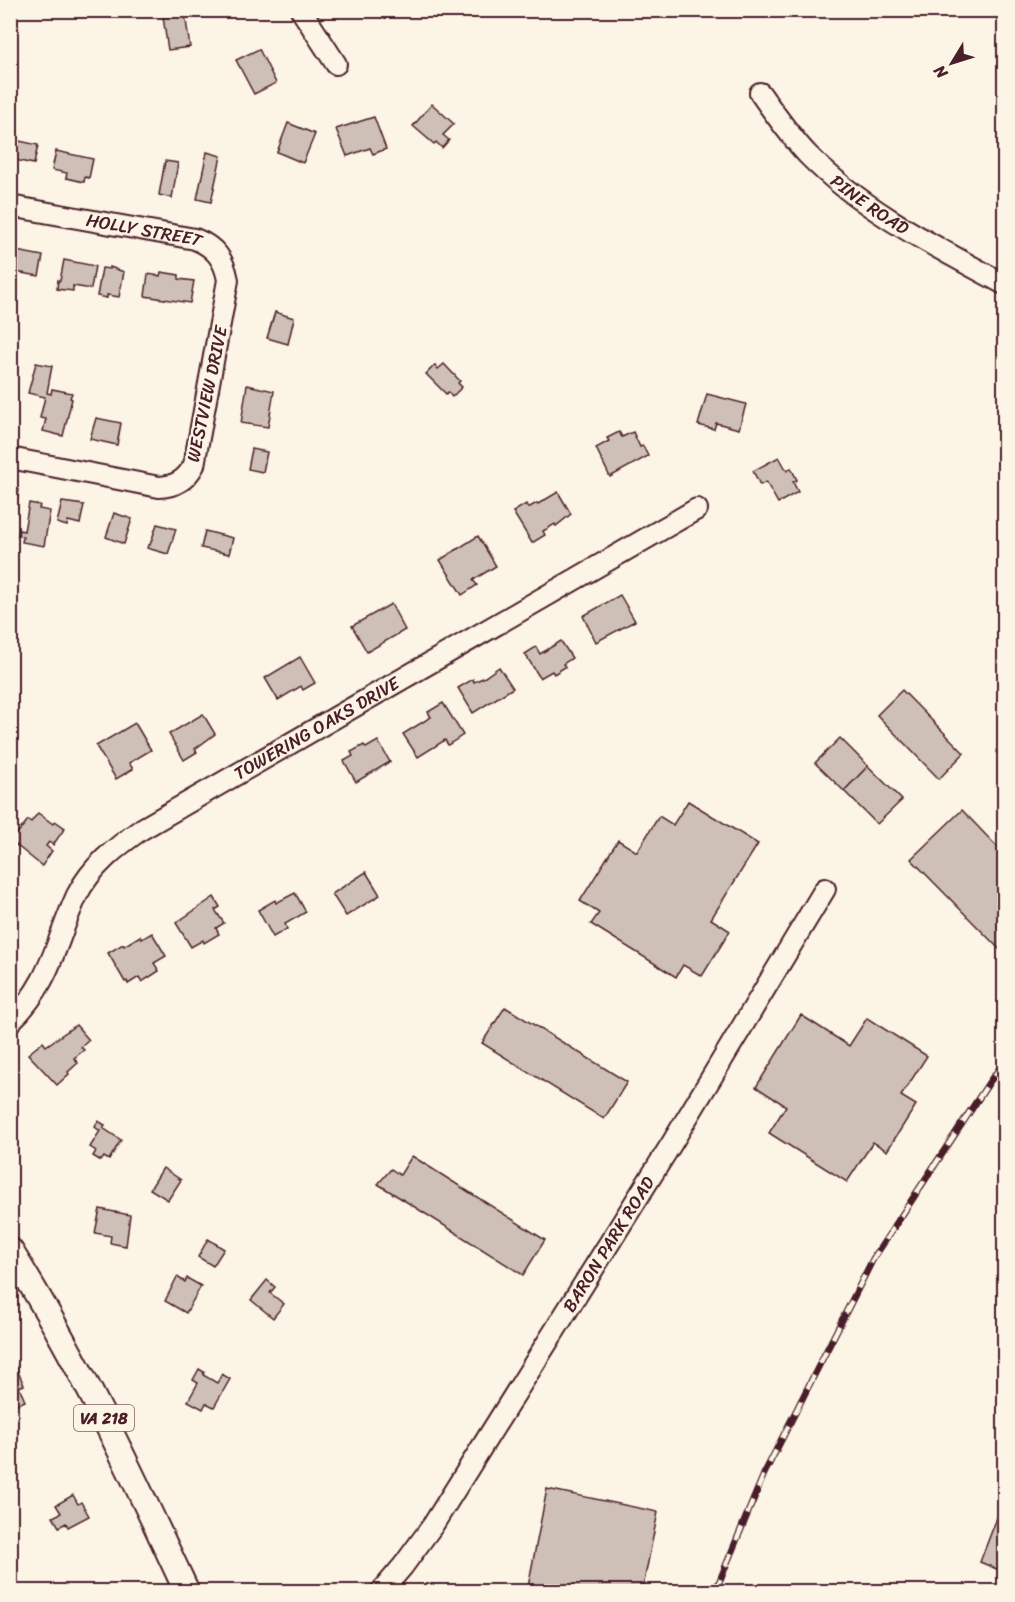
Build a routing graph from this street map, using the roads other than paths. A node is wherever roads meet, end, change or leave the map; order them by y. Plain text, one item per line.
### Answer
1 (301, 10) edge
2 (336, 64) dead end
3 (760, 93) dead end
4 (10, 206) edge
5 (1005, 284) edge
6 (224, 307) joint
7 (10, 458) edge
8 (697, 509) dead end
9 (825, 889) dead end
10 (10, 1022) edge
11 (10, 1250) edge
12 (187, 1592) edge
13 (381, 1592) edge

1 - 2 street
3 - 5 street, PINE ROAD
4 - 6 street, HOLLY STREET
6 - 7 street, WESTVIEW DRIVE
8 - 10 street, TOWERING OAKS DRIVE
9 - 13 street, BARON PARK ROAD
11 - 12 main road, VA 218

